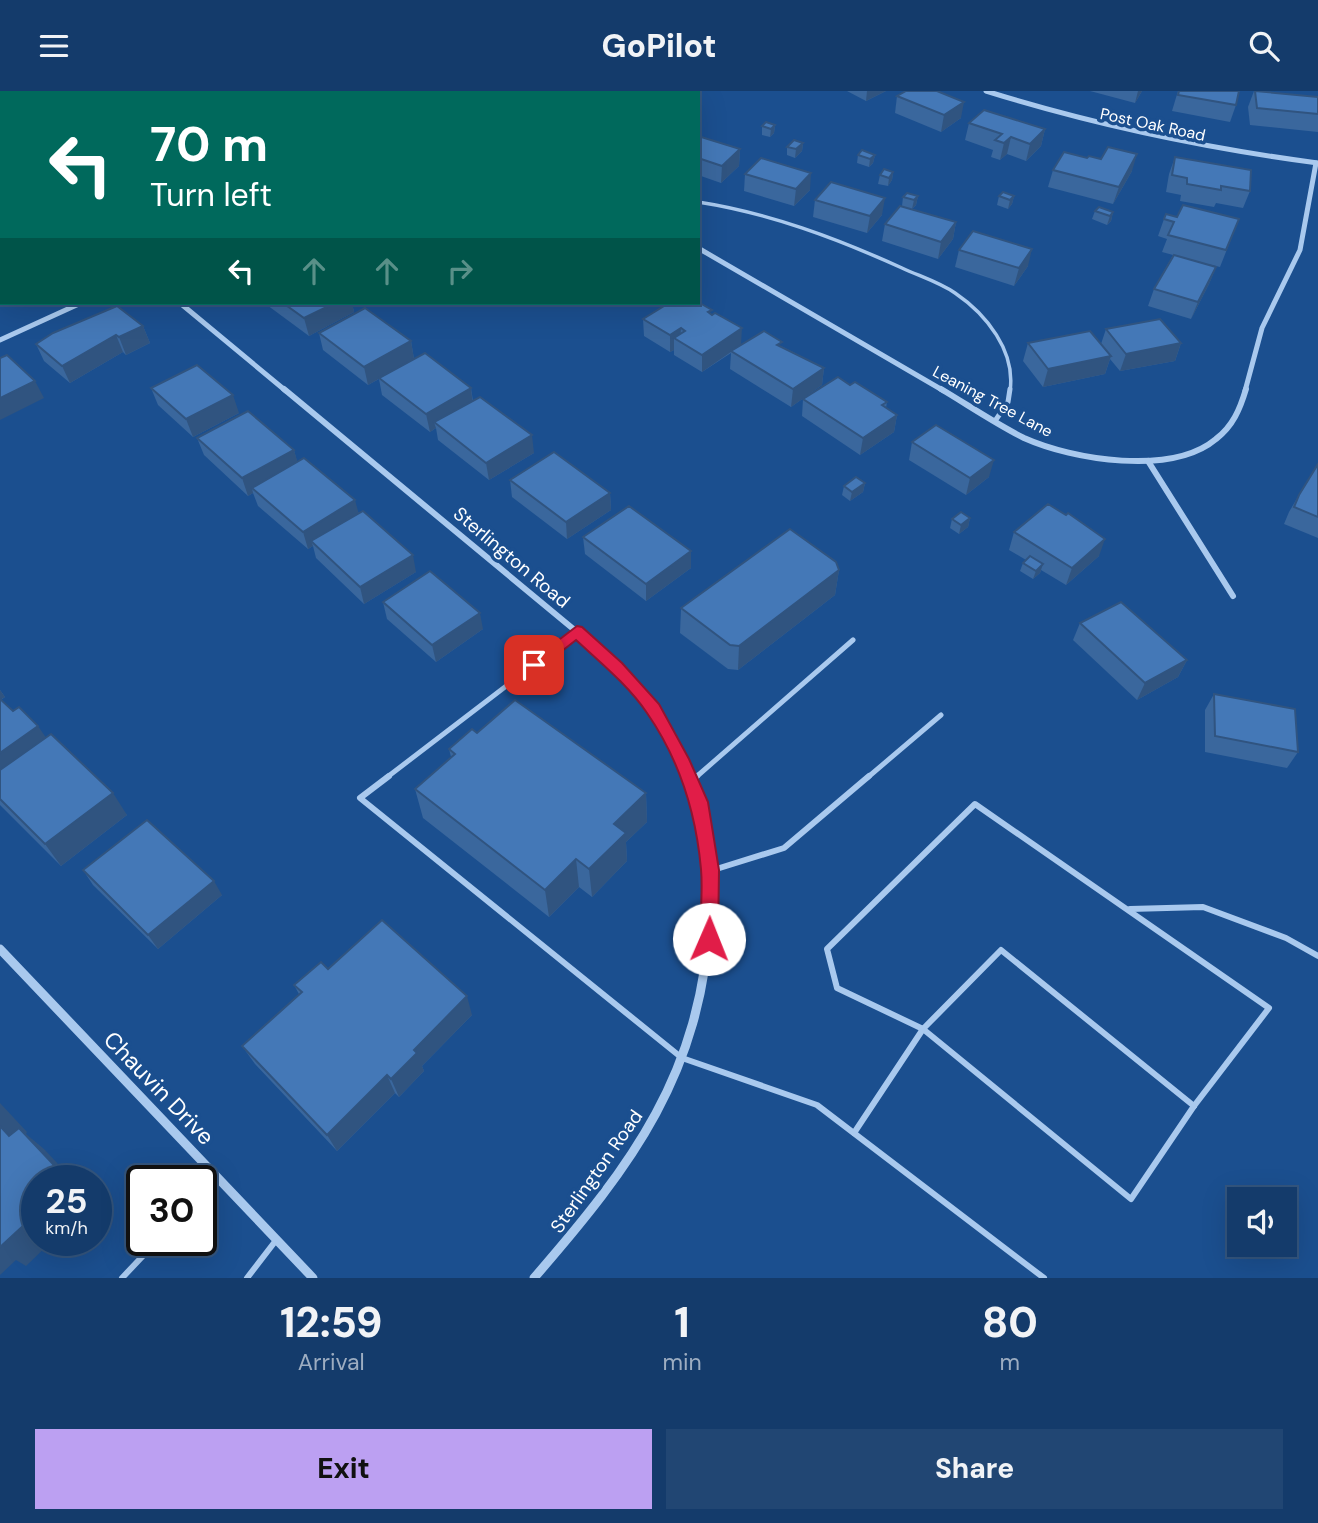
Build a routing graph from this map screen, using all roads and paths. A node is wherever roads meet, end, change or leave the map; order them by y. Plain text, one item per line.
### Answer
1 (986, 91) edge
2 (1317, 163) edge
3 (700, 202) edge
4 (700, 249) edge
5 (77, 305) edge
6 (182, 305) edge
7 (0, 340) edge
8 (995, 421) junction
9 (1148, 461) junction
10 (1233, 596) dead end
11 (577, 632) junction
12 (853, 640) dead end
13 (941, 715) dead end
14 (690, 782) junction
15 (710, 870) junction
16 (1130, 909) junction
17 (2, 954) edge
18 (1318, 956) edge
19 (923, 1029) junction
20 (682, 1058) junction
21 (1194, 1106) junction
22 (854, 1133) junction
23 (218, 1177) joint
24 (277, 1239) junction
25 (143, 1256) edge
26 (122, 1278) edge
27 (247, 1278) edge
28 (313, 1278) edge
29 (534, 1278) edge
30 (1044, 1278) edge

1 - 2 street, Post Oak Road
2 - 9 street, Leaning Tree Lane
3 - 8 lane
4 - 8 street, Leaning Tree Lane
5 - 7 street
6 - 11 street, Sterlington Road
8 - 9 street, Leaning Tree Lane
9 - 10 street
11 - 14 street, Sterlington Road
11 - 20 lane
12 - 14 lane
13 - 15 lane
14 - 15 street, Sterlington Road
15 - 20 street, Sterlington Road
16 - 18 lane
16 - 19 lane
16 - 21 lane
17 - 23 street, Chauvin Drive
19 - 21 lane
19 - 21 lane
19 - 22 lane
20 - 22 lane
20 - 29 street, Sterlington Road
22 - 30 lane
23 - 24 street, Chauvin Drive
24 - 27 lane
24 - 28 street, Chauvin Drive
25 - 26 lane

